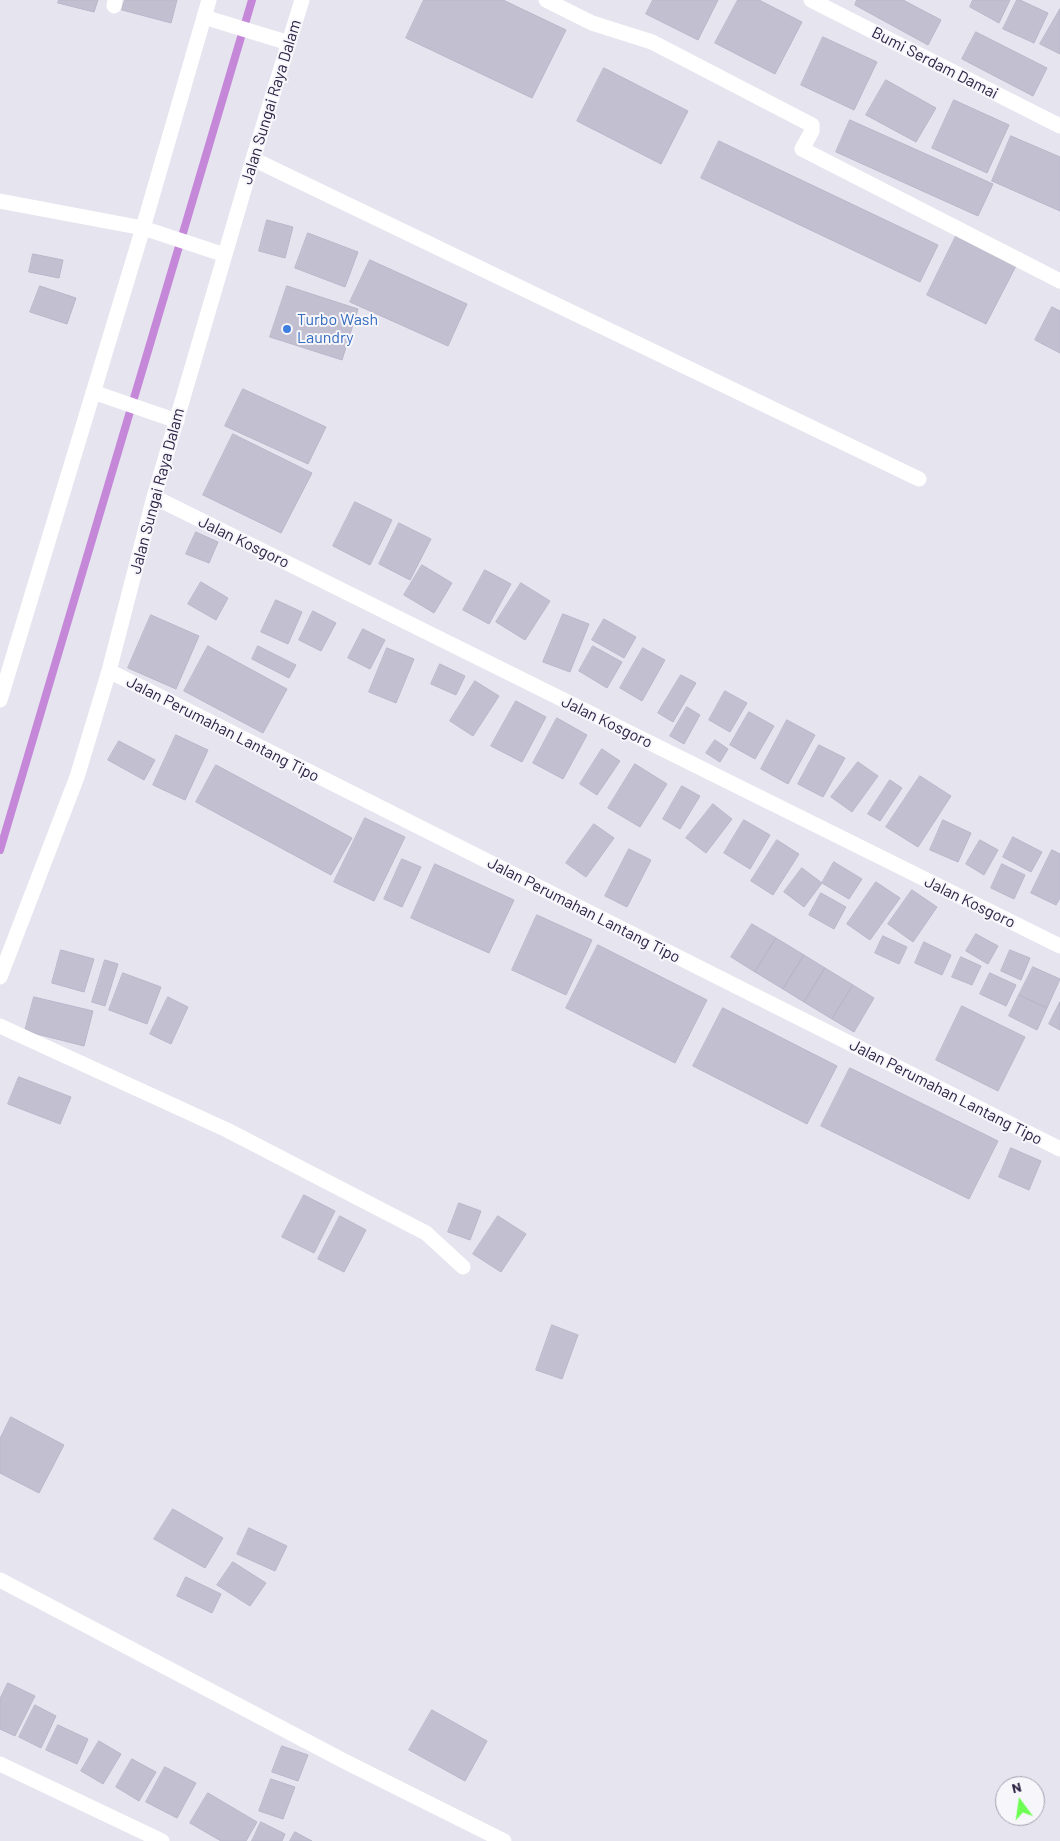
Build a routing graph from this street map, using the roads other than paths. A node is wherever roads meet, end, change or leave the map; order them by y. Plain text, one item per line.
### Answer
1 (209, 0) edge
2 (302, 0) edge
3 (546, 0) edge
4 (811, 0) edge
5 (209, 18) junction
6 (289, 43) junction
7 (1060, 126) edge
8 (253, 159) junction
9 (0, 201) edge
10 (143, 228) junction
11 (225, 254) junction
12 (1060, 281) edge
13 (98, 393) junction
14 (177, 421) junction
15 (919, 479) dead end
16 (154, 497) junction
17 (109, 672) junction
18 (0, 700) edge
19 (1060, 946) edge
20 (0, 977) edge
21 (0, 1026) edge
22 (1060, 1149) edge
23 (463, 1267) dead end
24 (0, 1580) edge
25 (0, 1764) edge
26 (162, 1841) edge
27 (504, 1841) edge

1 - 5 street
2 - 6 street, Jalan Sungai Raya Dalam
3 - 12 street
4 - 7 street, Bumi Serdam Damai
5 - 6 street
5 - 10 street
6 - 8 street, Jalan Sungai Raya Dalam
8 - 11 street, Jalan Sungai Raya Dalam
8 - 15 street
9 - 10 street
10 - 11 street
10 - 13 street
11 - 14 street, Jalan Sungai Raya Dalam
13 - 14 street
13 - 18 street
14 - 16 street, Jalan Sungai Raya Dalam
16 - 17 street, Jalan Sungai Raya Dalam
16 - 19 street, Jalan Kosgoro
17 - 20 street, Jalan Sungai Raya Dalam
17 - 22 street, Jalan Perumahan Lantang Tipo
21 - 23 street
24 - 27 street
25 - 26 street

